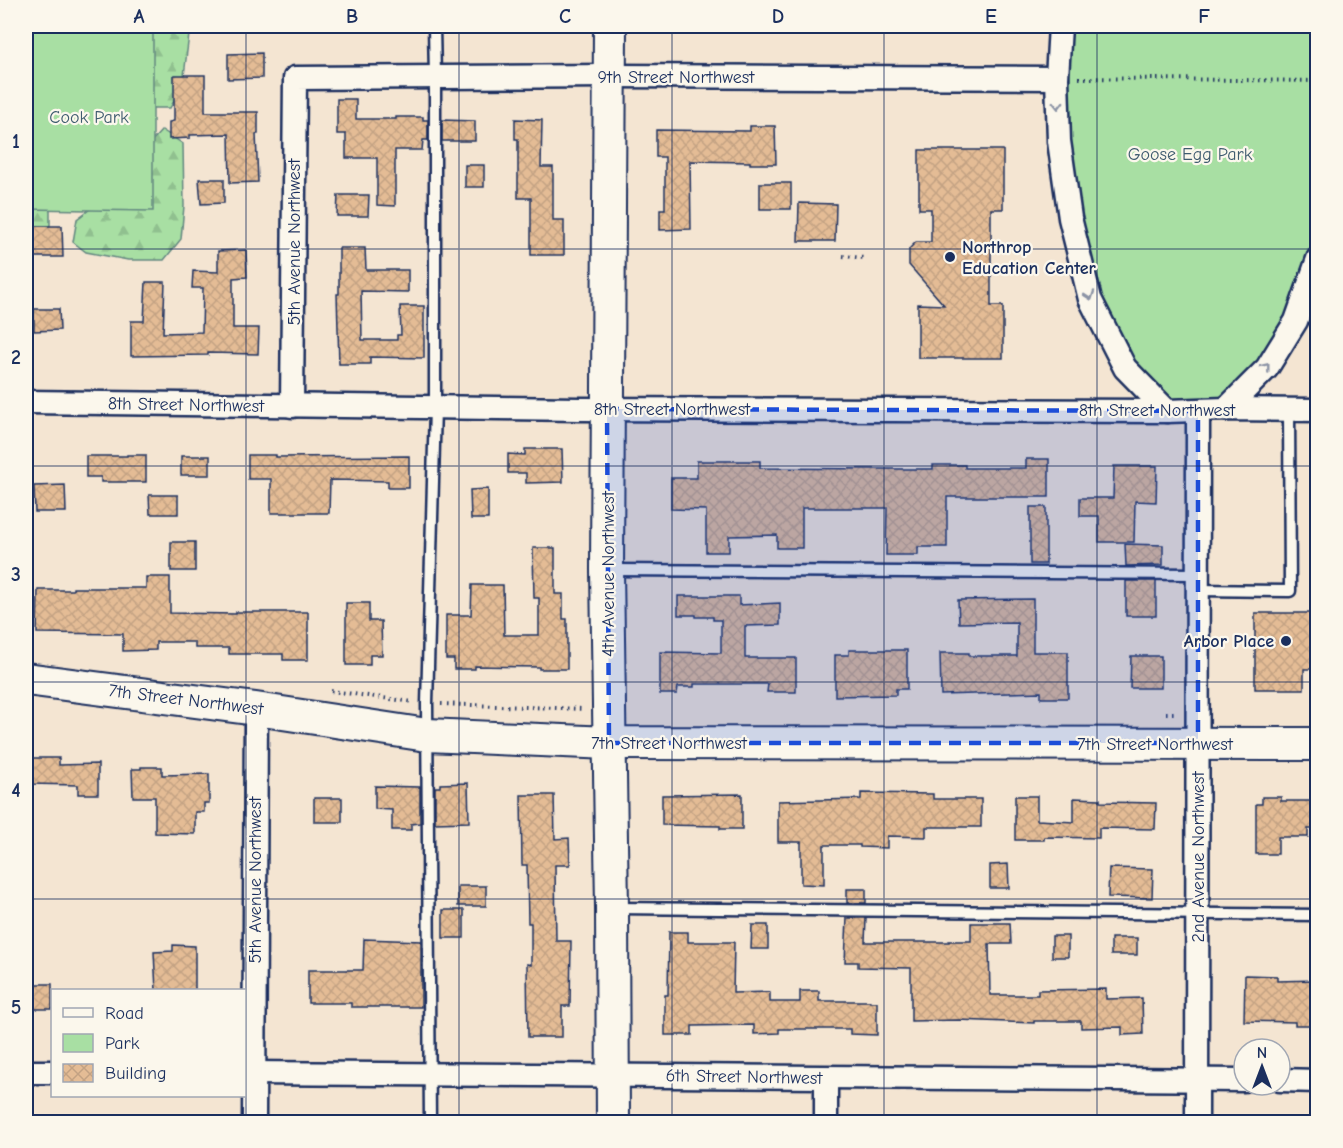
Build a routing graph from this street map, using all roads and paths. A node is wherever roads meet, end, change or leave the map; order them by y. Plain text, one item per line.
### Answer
1 (434, 26) edge
2 (610, 26) edge
3 (1060, 26) edge
4 (611, 76) junction
5 (435, 77) junction
6 (295, 78) joint
7 (1057, 78) junction
8 (1317, 81) edge
9 (843, 256) dead end
10 (864, 258) dead end
11 (1317, 259) edge
12 (26, 402) edge
13 (292, 406) junction
14 (435, 407) junction
15 (608, 409) junction
16 (1226, 409) junction
17 (1289, 410) junction
18 (1317, 410) edge
19 (1167, 411) junction
20 (1198, 411) junction
21 (608, 570) junction
22 (1197, 582) junction
23 (26, 680) edge
24 (428, 704) junction
25 (256, 709) junction
26 (579, 709) dead end
27 (428, 735) junction
28 (609, 743) junction
29 (1198, 743) junction
30 (1317, 744) edge
31 (612, 908) junction
32 (1197, 915) junction
33 (1317, 915) edge
34 (26, 1072) edge
35 (51, 1072) edge
36 (249, 1073) edge
37 (430, 1075) junction
38 (613, 1075) junction
39 (826, 1078) junction
40 (1197, 1080) junction
41 (1232, 1080) edge
42 (1292, 1080) edge
43 (1317, 1081) edge
44 (254, 1122) edge
45 (430, 1122) edge
46 (613, 1122) edge
47 (826, 1122) edge
48 (1197, 1122) edge

1 - 5 lane
2 - 4 main road, 4th Avenue Northwest
3 - 7 street
4 - 5 street, 9th Street Northwest
4 - 7 street, 9th Street Northwest
4 - 15 main road, 4th Avenue Northwest
5 - 6 street, 9th Street Northwest
5 - 14 lane
6 - 13 street, 5th Avenue Northwest
7 - 8 path
7 -> 19 street
9 - 10 path
16 -> 11 street
12 - 13 street, 8th Street Northwest
13 - 14 street, 8th Street Northwest
14 - 15 street, 8th Street Northwest
14 - 24 lane
15 - 19 street, 8th Street Northwest
15 - 21 main road, 4th Avenue Northwest
16 - 17 street, 8th Street Northwest
16 - 20 street, 8th Street Northwest
17 - 18 street, 8th Street Northwest
17 - 22 lane
19 - 20 street, 8th Street Northwest
20 - 22 street, 2nd Avenue Northwest
21 - 22 lane
21 - 28 main road, 4th Avenue Northwest
22 - 29 street, 2nd Avenue Northwest
23 - 25 main road, 7th Street Northwest
24 - 26 path
24 - 27 lane
25 - 27 main road, 7th Street Northwest
25 - 36 street, 5th Avenue Northwest
27 - 28 main road, 7th Street Northwest
27 - 37 lane
28 - 29 main road, 7th Street Northwest
28 - 31 main road, 4th Avenue Northwest
29 - 30 main road, 7th Street Northwest
29 - 32 street, 2nd Avenue Northwest
31 - 32 lane
31 - 38 main road, 4th Avenue Northwest
32 - 33 lane
32 - 40 street, 2nd Avenue Northwest
34 - 35 street
36 - 37 street, 6th Street Northwest
36 - 44 street, 5th Avenue Northwest
37 - 38 street, 6th Street Northwest
37 - 45 lane
38 - 39 street, 6th Street Northwest
38 - 46 main road, 4th Avenue Northwest
39 - 40 street, 6th Street Northwest
39 - 47 street
40 - 41 street, 6th Street Northwest
40 - 48 street, 2nd Avenue Northwest
42 - 43 street

